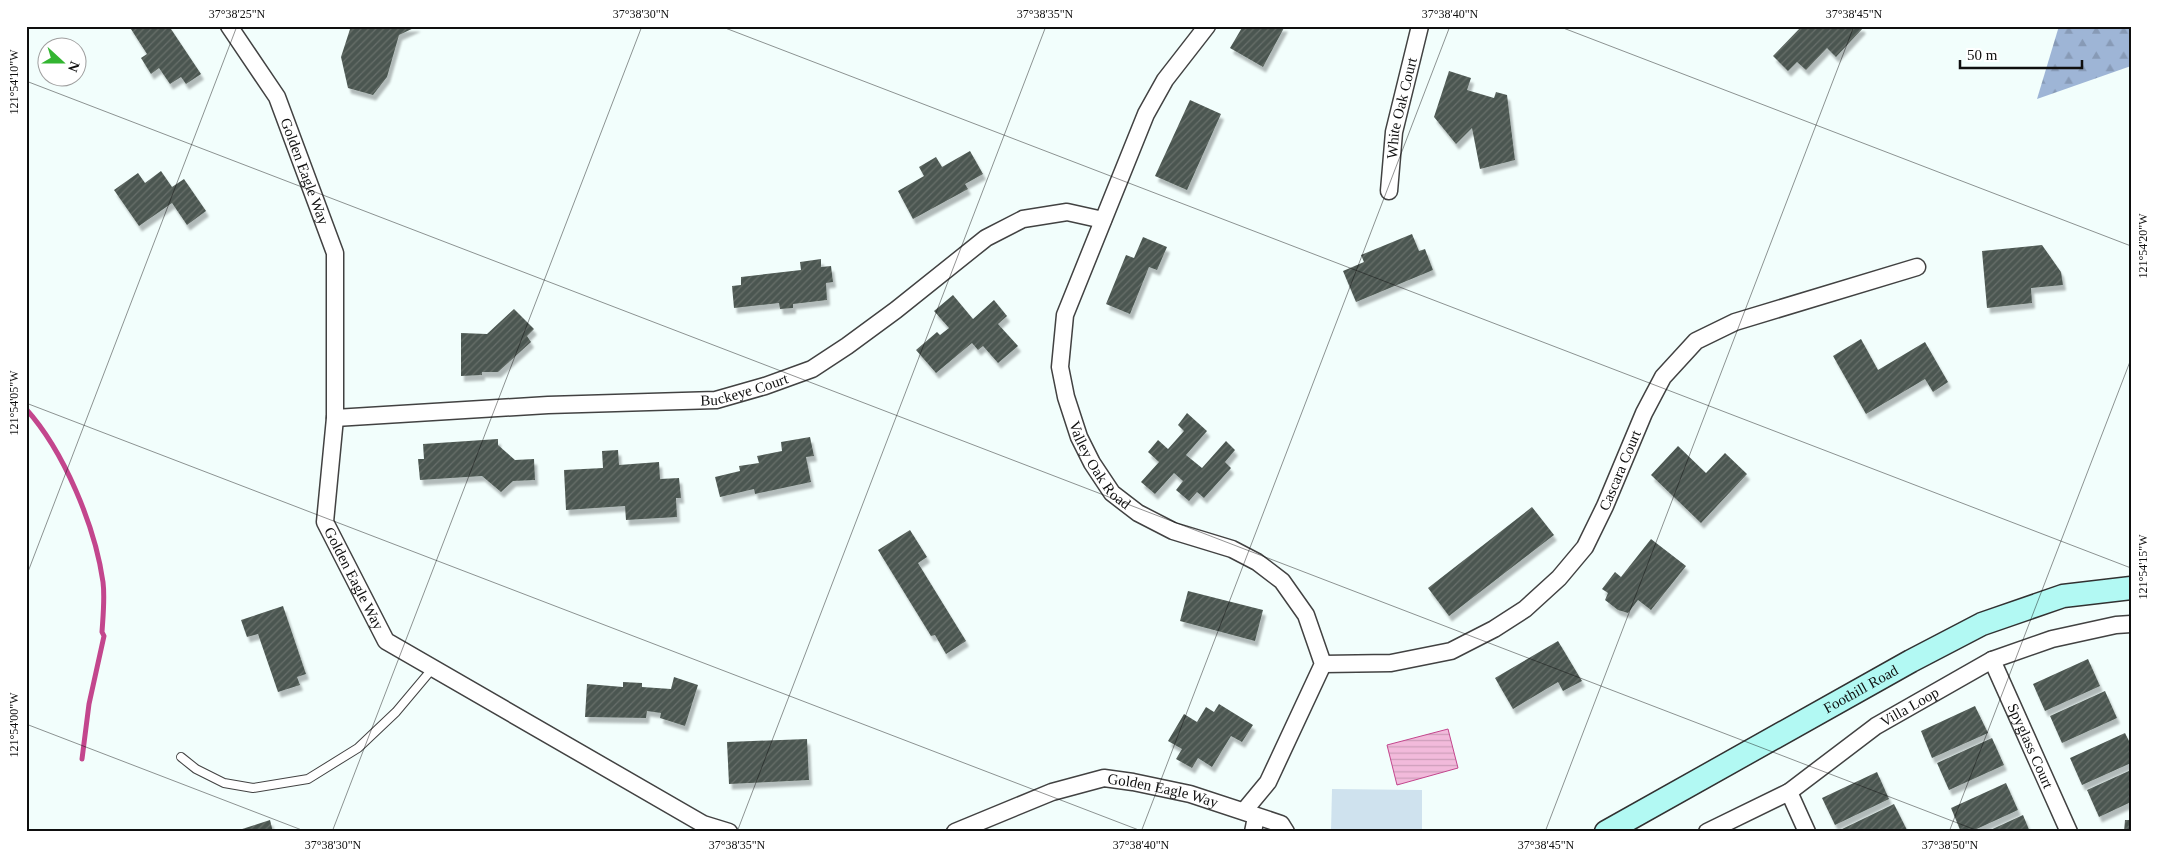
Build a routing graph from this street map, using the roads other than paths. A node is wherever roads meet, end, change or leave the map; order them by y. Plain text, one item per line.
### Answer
1 (229, 26) edge
2 (1208, 26) edge
3 (1420, 26) edge
4 (1389, 191) dead end
5 (1103, 220) junction
6 (1917, 267) dead end
7 (335, 418) junction
8 (2131, 588) edge
9 (2131, 624) edge
10 (1992, 660) junction
11 (1323, 664) junction
12 (433, 668) junction
13 (181, 756) dead end
14 (1789, 792) junction
15 (1251, 820) edge
16 (700, 828) edge
17 (729, 832) edge
18 (955, 832) edge
19 (1271, 832) edge
20 (1286, 832) edge
21 (1606, 832) edge
22 (1707, 832) edge
23 (1807, 832) edge
24 (2069, 832) edge

1 - 7 street, Golden Eagle Way
2 - 5 street, Valley Oak Road
3 - 4 street, White Oak Court
5 - 7 street, Buckeye Court
5 - 11 street, Valley Oak Road
6 - 11 street, Cascara Court
7 - 12 street, Golden Eagle Way
8 - 21 main road, Foothill Road
9 - 10 street, Villa Loop
10 - 14 street, Villa Loop
10 - 24 street, Spyglass Court
11 - 15 street
12 - 13 lane
12 - 16 street, Golden Eagle Way
14 - 22 street, Villa Loop
14 - 23 street
15 - 18 street, Golden Eagle Way
15 - 19 street, Golden Eagle Way
15 - 20 street, Golden Eagle Way
16 - 17 street, Golden Eagle Way

